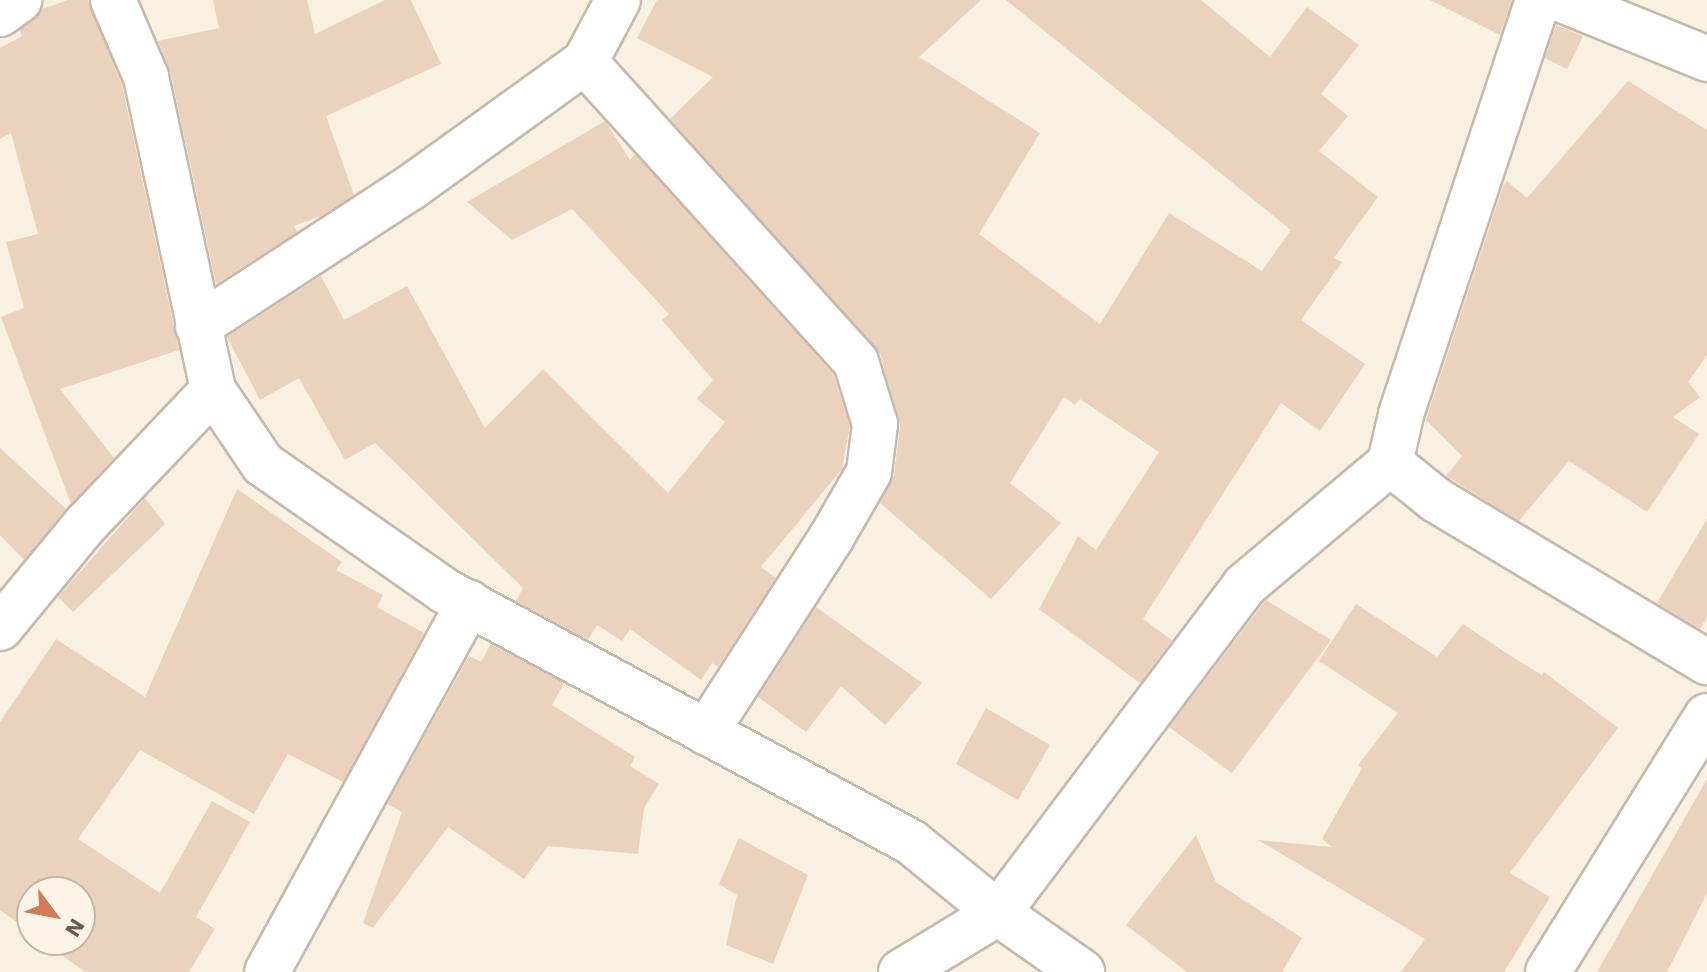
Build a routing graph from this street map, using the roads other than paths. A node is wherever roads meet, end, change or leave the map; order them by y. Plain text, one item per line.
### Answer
1 (19, 0) edge
2 (113, 0) edge
3 (618, 0) edge
4 (1538, 0) edge
5 (1562, 0) edge
6 (0, 14) edge
7 (1707, 59) edge
8 (585, 62) junction
9 (198, 326) junction
10 (213, 390) junction
11 (1390, 463) junction
12 (469, 603) junction
13 (0, 628) edge
14 (1707, 662) edge
15 (1707, 716) edge
16 (706, 732) junction
17 (998, 913) junction
18 (267, 972) edge
19 (901, 972) edge
20 (1082, 972) edge
21 (1548, 972) edge

1 - 6 street
2 - 9 street
3 - 8 street
4 - 11 street
5 - 7 street
8 - 9 street
8 - 16 street
9 - 10 street
10 - 12 street
10 - 13 street
11 - 14 street
11 - 17 street
12 - 16 street
12 - 18 street
15 - 21 street
16 - 17 street
17 - 19 street
17 - 20 street

